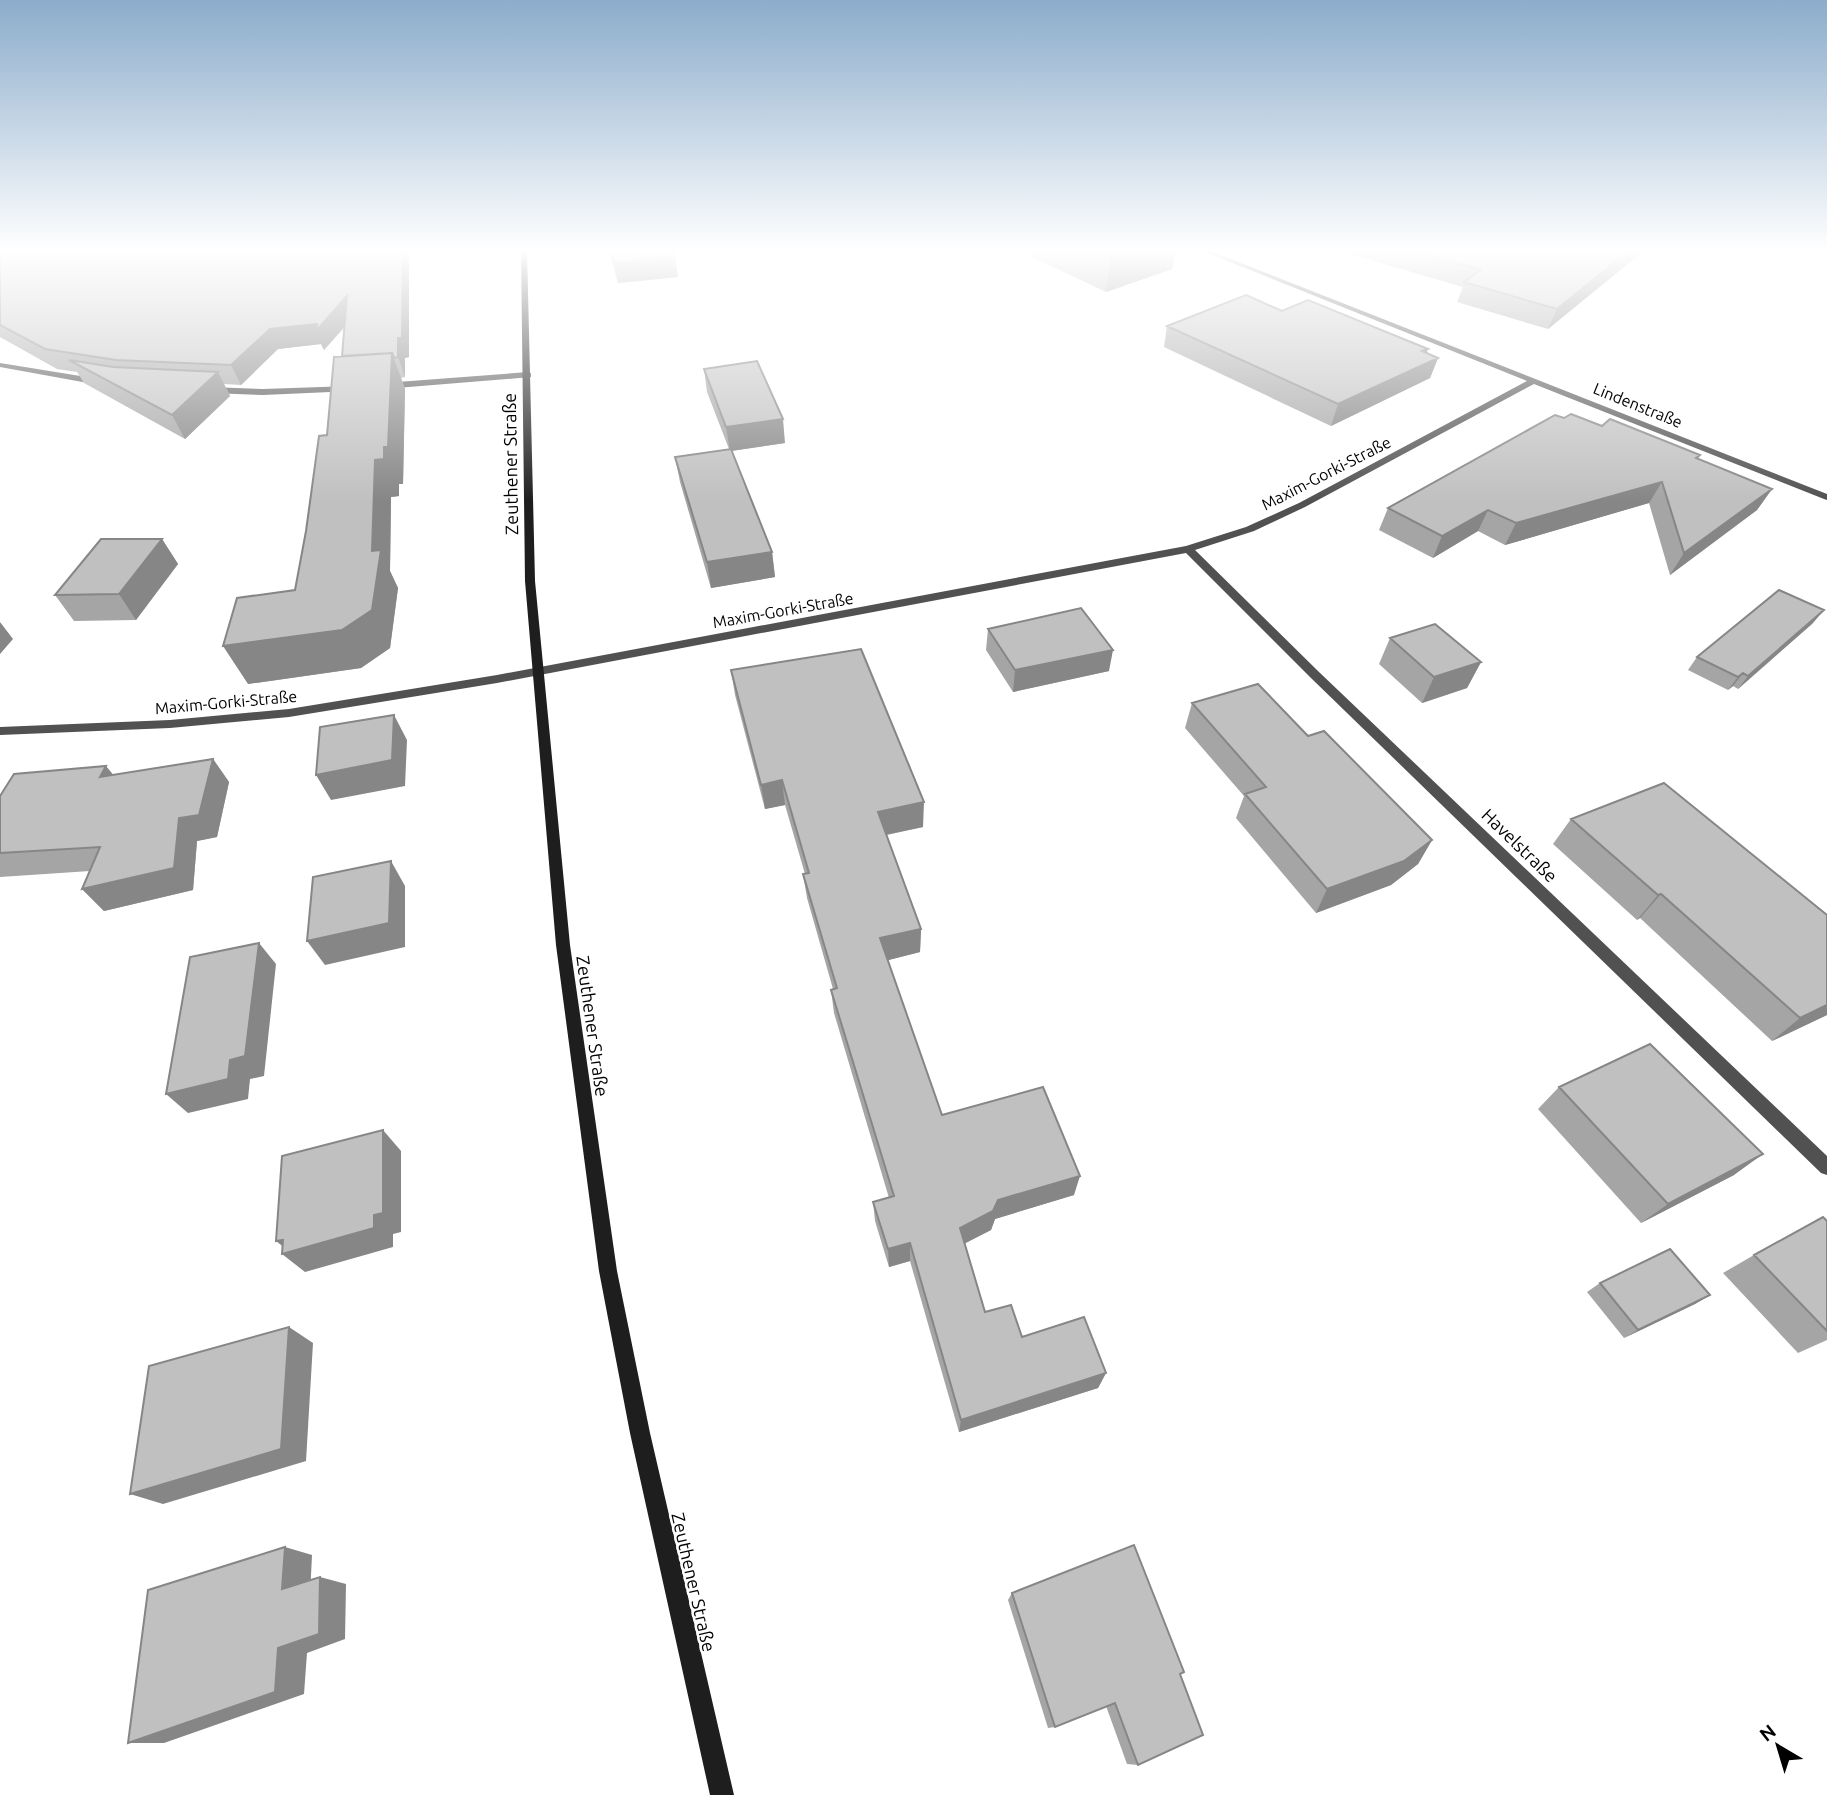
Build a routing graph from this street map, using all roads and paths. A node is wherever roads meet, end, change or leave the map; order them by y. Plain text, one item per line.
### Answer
1 (527, 334) edge
2 (1415, 334) edge
3 (0, 365) edge
4 (528, 375) junction
5 (1534, 381) junction
6 (108, 383) edge
7 (379, 387) edge
8 (358, 388) edge
9 (197, 390) edge
10 (1827, 497) edge
11 (1188, 549) junction
12 (539, 671) junction
13 (0, 731) edge
14 (1827, 1167) edge
15 (722, 1795) edge

1 - 4 main road, Zeuthener Straße
2 - 5 street, Lindenstraße
3 - 6 street
4 - 7 street
4 - 12 main road, Zeuthener Straße
5 - 10 street, Lindenstraße
5 - 11 street, Maxim-Gorki-Straße
8 - 9 street
11 - 12 street, Maxim-Gorki-Straße
11 - 14 street, Havelstraße
12 - 13 street, Maxim-Gorki-Straße
12 - 15 main road, Zeuthener Straße

